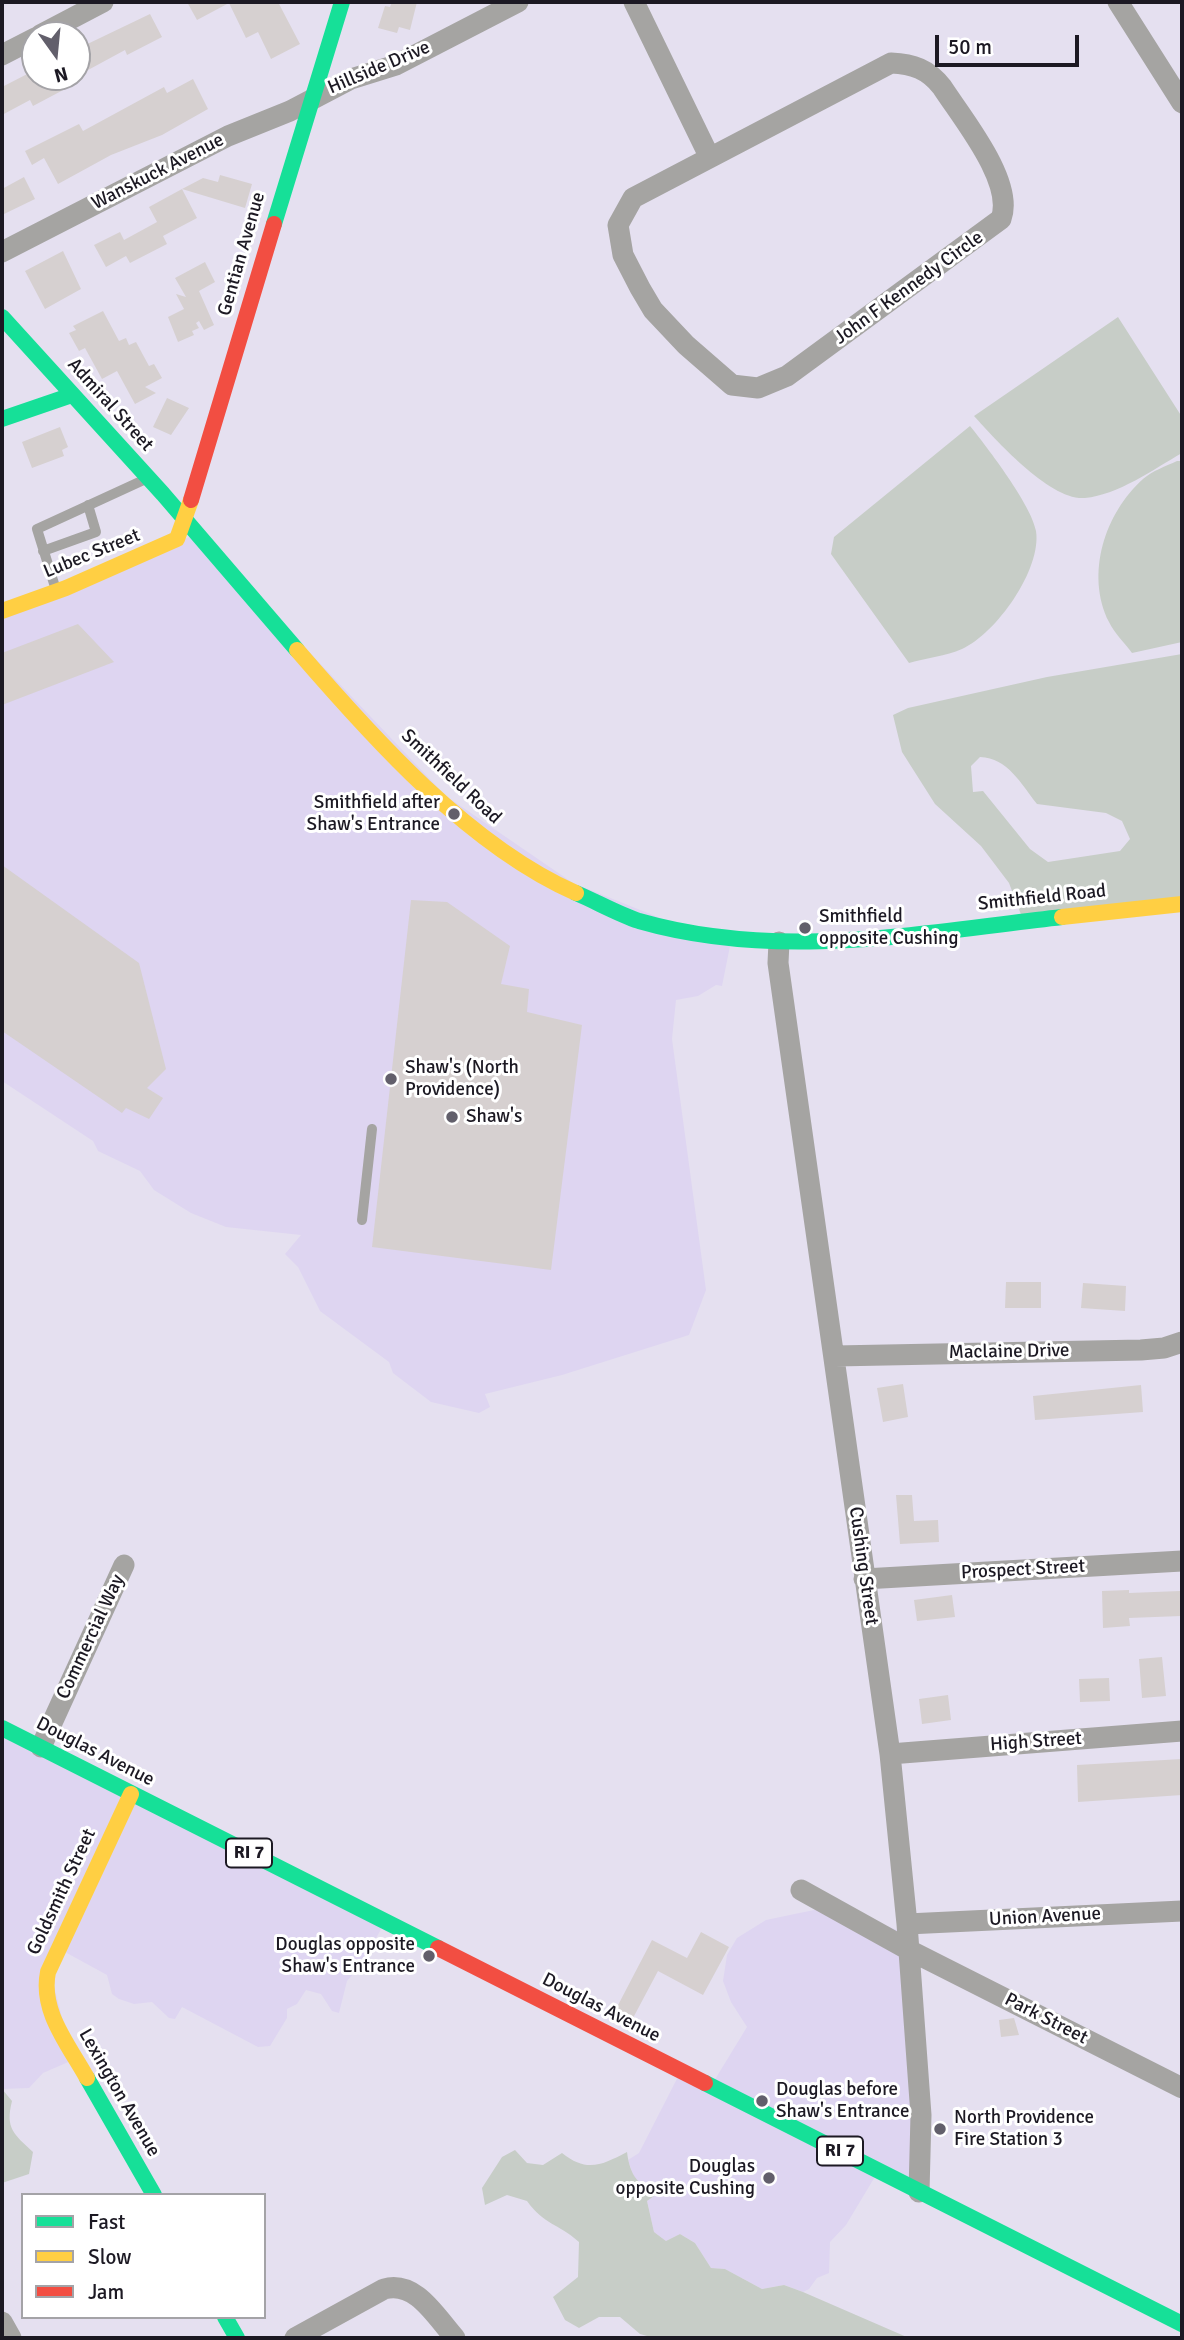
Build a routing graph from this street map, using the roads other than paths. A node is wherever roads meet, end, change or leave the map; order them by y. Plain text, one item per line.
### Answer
1 (103, 2) edge
2 (342, 2) edge
3 (518, 2) edge
4 (634, 2) edge
5 (1118, 2) edge
6 (67, 21) edge
7 (21, 45) edge
8 (2, 55) edge
9 (316, 96) junction
10 (1182, 103) edge
11 (709, 156) junction
12 (2, 252) edge
13 (2, 317) edge
14 (72, 395) junction
15 (2, 419) edge
16 (148, 478) junction
17 (88, 505) junction
18 (186, 520) junction
19 (43, 551) junction
20 (56, 591) junction
21 (2, 611) edge
22 (1182, 904) edge
23 (779, 942) junction
24 (372, 1129) dead end
25 (362, 1220) dead end
26 (1182, 1342) edge
27 (835, 1356) junction
28 (1182, 1562) edge
29 (124, 1565) dead end
30 (864, 1579) junction
31 (2, 1728) edge
32 (1182, 1731) edge
33 (41, 1747) junction
34 (890, 1754) junction
35 (131, 1794) junction
36 (800, 1890) dead end
37 (1182, 1911) edge
38 (907, 1924) junction
39 (909, 1950) junction
40 (49, 2011) joint
41 (1182, 2088) edge
42 (919, 2192) junction
43 (152, 2193) edge
44 (226, 2319) edge
45 (2, 2322) edge
46 (1182, 2324) edge
47 (10, 2338) edge
48 (237, 2338) edge
49 (295, 2338) edge
50 (455, 2338) edge

1 - 6 street
2 - 9 main road, Gentian Avenue
3 - 9 street, Hillside Drive
4 - 11 street
5 - 10 street
7 - 8 street
9 - 12 street, Wanskuck Avenue
9 - 18 main road, Gentian Avenue
11 - 11 street, John F Kennedy Circle
13 - 14 main road, Admiral Street
14 - 15 main road
14 - 16 main road, Admiral Street
16 - 17 lane
16 - 18 main road, Admiral Street
17 - 19 lane
17 - 19 lane
18 - 20 main road, Lubec Street
18 - 23 main road, Smithfield Road
19 - 20 lane
20 - 21 main road, Lubec Street
22 - 23 main road, Smithfield Road
23 - 27 street, Cushing Street
24 - 25 lane
26 - 27 street, Maclaine Drive
27 - 30 street, Cushing Street
28 - 30 street, Prospect Street
29 - 33 street, Commercial Way
30 - 34 street, Cushing Street
31 - 33 main road, Douglas Avenue / RI 7
32 - 34 street, High Street
33 - 35 main road, Douglas Avenue / RI 7
34 - 38 street, Cushing Street
35 - 40 main road, Goldsmith Street
35 - 42 main road, Douglas Avenue / RI 7
36 - 39 street, Park Street
37 - 38 street, Union Avenue
38 - 39 street, Cushing Street
39 - 41 street, Park Street
39 - 42 street, Cushing Street
40 - 43 main road, Lexington Avenue
42 - 46 main road, Douglas Avenue / RI 7
44 - 48 main road
45 - 47 street
49 - 50 street

